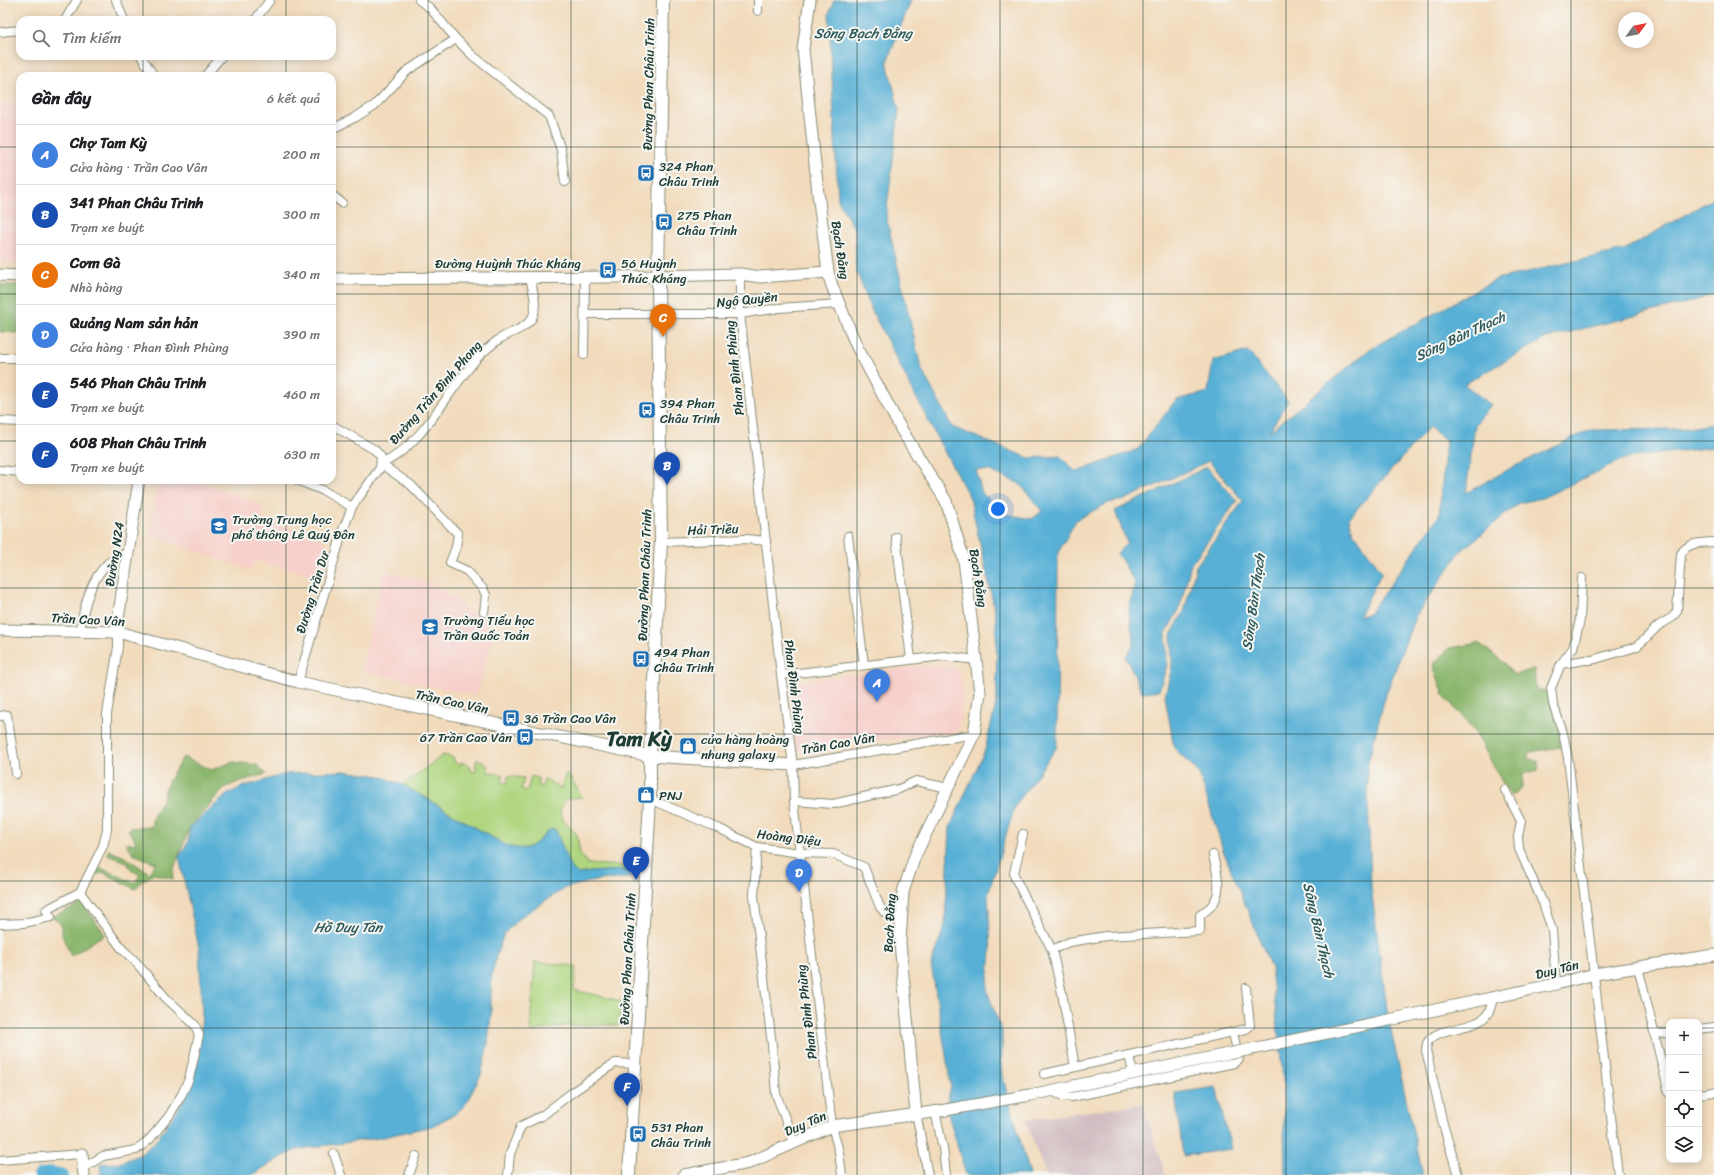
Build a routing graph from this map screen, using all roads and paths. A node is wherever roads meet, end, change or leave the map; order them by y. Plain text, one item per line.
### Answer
1 (77, 0) edge
2 (116, 0) edge
3 (270, 0) edge
4 (419, 0) edge
5 (663, 0) edge
6 (758, 0) edge
7 (810, 0) edge
8 (758, 11) dead end
9 (67, 16) edge
10 (122, 16) edge
11 (257, 16) edge
12 (16, 30) edge
13 (0, 32) edge
14 (456, 39) junction
15 (144, 60) edge
16 (219, 60) edge
17 (151, 72) edge
18 (208, 72) edge
19 (336, 127) edge
20 (565, 182) dead end
21 (336, 198) edge
22 (342, 203) dead end
23 (828, 272) junction
24 (740, 274) junction
25 (0, 275) edge
26 (16, 276) edge
27 (658, 276) junction
28 (530, 277) junction
29 (585, 277) junction
30 (336, 279) edge
31 (839, 304) junction
32 (585, 314) junction
33 (658, 314) junction
34 (740, 314) junction
35 (584, 355) dead end
36 (0, 358) edge
37 (16, 358) edge
38 (0, 420) edge
39 (16, 422) edge
40 (336, 428) edge
41 (381, 464) junction
42 (0, 470) edge
43 (16, 472) edge
44 (139, 484) edge
45 (306, 484) edge
46 (352, 507) junction
47 (848, 536) dead end
48 (896, 537) dead end
49 (766, 541) junction
50 (661, 542) junction
51 (1714, 542) edge
52 (128, 552) junction
53 (1582, 578) dead end
54 (484, 612) dead end
55 (0, 630) edge
56 (80, 632) junction
57 (117, 632) junction
58 (911, 659) junction
59 (976, 660) junction
60 (1561, 664) junction
61 (864, 665) junction
62 (781, 675) junction
63 (298, 682) junction
64 (0, 716) edge
65 (974, 734) junction
66 (650, 756) junction
67 (793, 765) junction
68 (16, 774) dead end
69 (948, 788) junction
70 (1505, 790) dead end
71 (650, 799) junction
72 (794, 801) junction
73 (1023, 834) dead end
74 (757, 847) junction
75 (800, 853) junction
76 (1213, 855) dead end
77 (80, 892) junction
78 (902, 918) junction
79 (0, 924) edge
80 (1052, 950) junction
81 (1714, 956) edge
82 (1638, 967) junction
83 (1594, 974) junction
84 (1556, 984) junction
85 (1246, 988) dead end
86 (1493, 998) junction
87 (1714, 1027) edge
88 (1702, 1029) edge
89 (1234, 1032) junction
90 (1666, 1032) edge
91 (1654, 1034) junction
92 (1129, 1055) junction
93 (635, 1064) junction
94 (1075, 1067) junction
95 (1133, 1073) junction
96 (1044, 1074) dead end
97 (1050, 1090) junction
98 (1668, 1091) edge
99 (1714, 1092) edge
100 (1702, 1094) edge
101 (937, 1111) junction
102 (916, 1113) junction
103 (832, 1126) junction
104 (794, 1143) junction
105 (82, 1154) joint
106 (334, 1154) dead end
107 (416, 1156) dead end
108 (0, 1160) edge
109 (84, 1172) edge
110 (341, 1175) edge
111 (409, 1175) edge
112 (508, 1175) edge
113 (629, 1175) edge
114 (684, 1175) edge
115 (842, 1175) edge
116 (928, 1175) edge
117 (946, 1175) edge
118 (1458, 1175) edge
119 (1618, 1175) edge

1 - 9 street
2 - 10 street
3 - 11 street
4 - 14 street
5 - 27 main road, Đường Phan Châu Trinh
6 - 8 street
7 - 23 street, Bạch Đằng
12 - 13 street
14 - 19 street
14 - 20 street
15 - 17 street
16 - 18 street
21 - 22 street
23 - 24 street, Đường Huỳnh Thúc Kháng
23 - 31 street, Bạch Đằng
24 - 27 street, Đường Huỳnh Thúc Kháng
24 - 34 street, Phan Đình Phùng
25 - 26 street
27 - 29 street, Đường Huỳnh Thúc Kháng
27 - 33 main road, Đường Phan Châu Trinh
28 - 29 street, Đường Huỳnh Thúc Kháng
28 - 30 street, Đường Huỳnh Thúc Kháng
28 - 41 street, Đường Trần Đình Phong
29 - 32 street
31 - 34 street, Ngô Quyền
31 - 59 street, Bạch Đằng
32 - 33 street, Ngô Quyền
32 - 35 street
33 - 34 street, Ngô Quyền
33 - 50 main road, Đường Phan Châu Trinh
34 - 49 street, Phan Đình Phùng
36 - 37 street
38 - 39 street
40 - 41 street
41 - 46 street, Đường Trần Dư
41 - 54 street
42 - 43 street
44 - 52 street, Đường N24
45 - 46 street
46 - 63 street, Đường Trần Dư
47 - 61 street
48 - 58 street
49 - 50 street, Hải Triều
49 - 62 street, Phan Đình Phùng
50 - 66 main road, Đường Phan Châu Trinh
51 - 60 street
52 - 56 street
52 - 57 street, Đường N24
53 - 60 street
55 - 56 street, Trần Cao Vân
56 - 57 street, Trần Cao Vân
57 - 63 street, Trần Cao Vân
57 - 77 street
58 - 59 street
58 - 61 street
59 - 65 street, Bạch Đằng
60 - 83 street
61 - 62 street
62 - 67 street, Phan Đình Phùng
63 - 66 street, Trần Cao Vân
64 - 68 street
65 - 67 street, Trần Cao Vân
65 - 69 street, Bạch Đằng
66 - 67 street, Trần Cao Vân
66 - 71 main road, Đường Phan Châu Trinh
67 - 72 street, Phan Đình Phùng
69 - 72 street
69 - 78 street, Bạch Đằng
70 - 84 street
71 - 74 street, Hoàng Diệu
71 - 93 main road, Đường Phan Châu Trinh
72 - 75 street, Phan Đình Phùng
73 - 80 street
74 - 75 street, Hoàng Diệu
74 - 104 street
75 - 78 street, Hoàng Diệu
75 - 103 street, Phan Đình Phùng
76 - 80 street
77 - 79 street
77 - 109 street
78 - 102 street, Bạch Đằng
80 - 94 street
81 - 82 street, Duy Tân
82 - 83 street, Duy Tân
82 - 91 street
83 - 84 street, Duy Tân
83 - 119 street
84 - 86 street, Duy Tân
85 - 89 street
86 - 95 street, Duy Tân, bridge
86 - 118 street
87 - 88 street
89 - 92 street
89 - 97 street
90 - 91 street
91 - 98 street
92 - 94 street
92 - 95 street
93 - 112 street
93 - 113 main road, Đường Phan Châu Trinh
94 - 96 street
95 - 97 street, Duy Tân
97 - 101 street, Duy Tân
99 - 100 street
101 - 102 street, Duy Tân
101 - 117 street
102 - 103 street, Duy Tân
102 - 116 street, Bạch Đằng
103 - 104 street, Duy Tân
103 - 115 street, Phan Đình Phùng
104 - 114 street, Duy Tân
105 - 108 street
105 - 109 street
106 - 110 street
107 - 111 street

